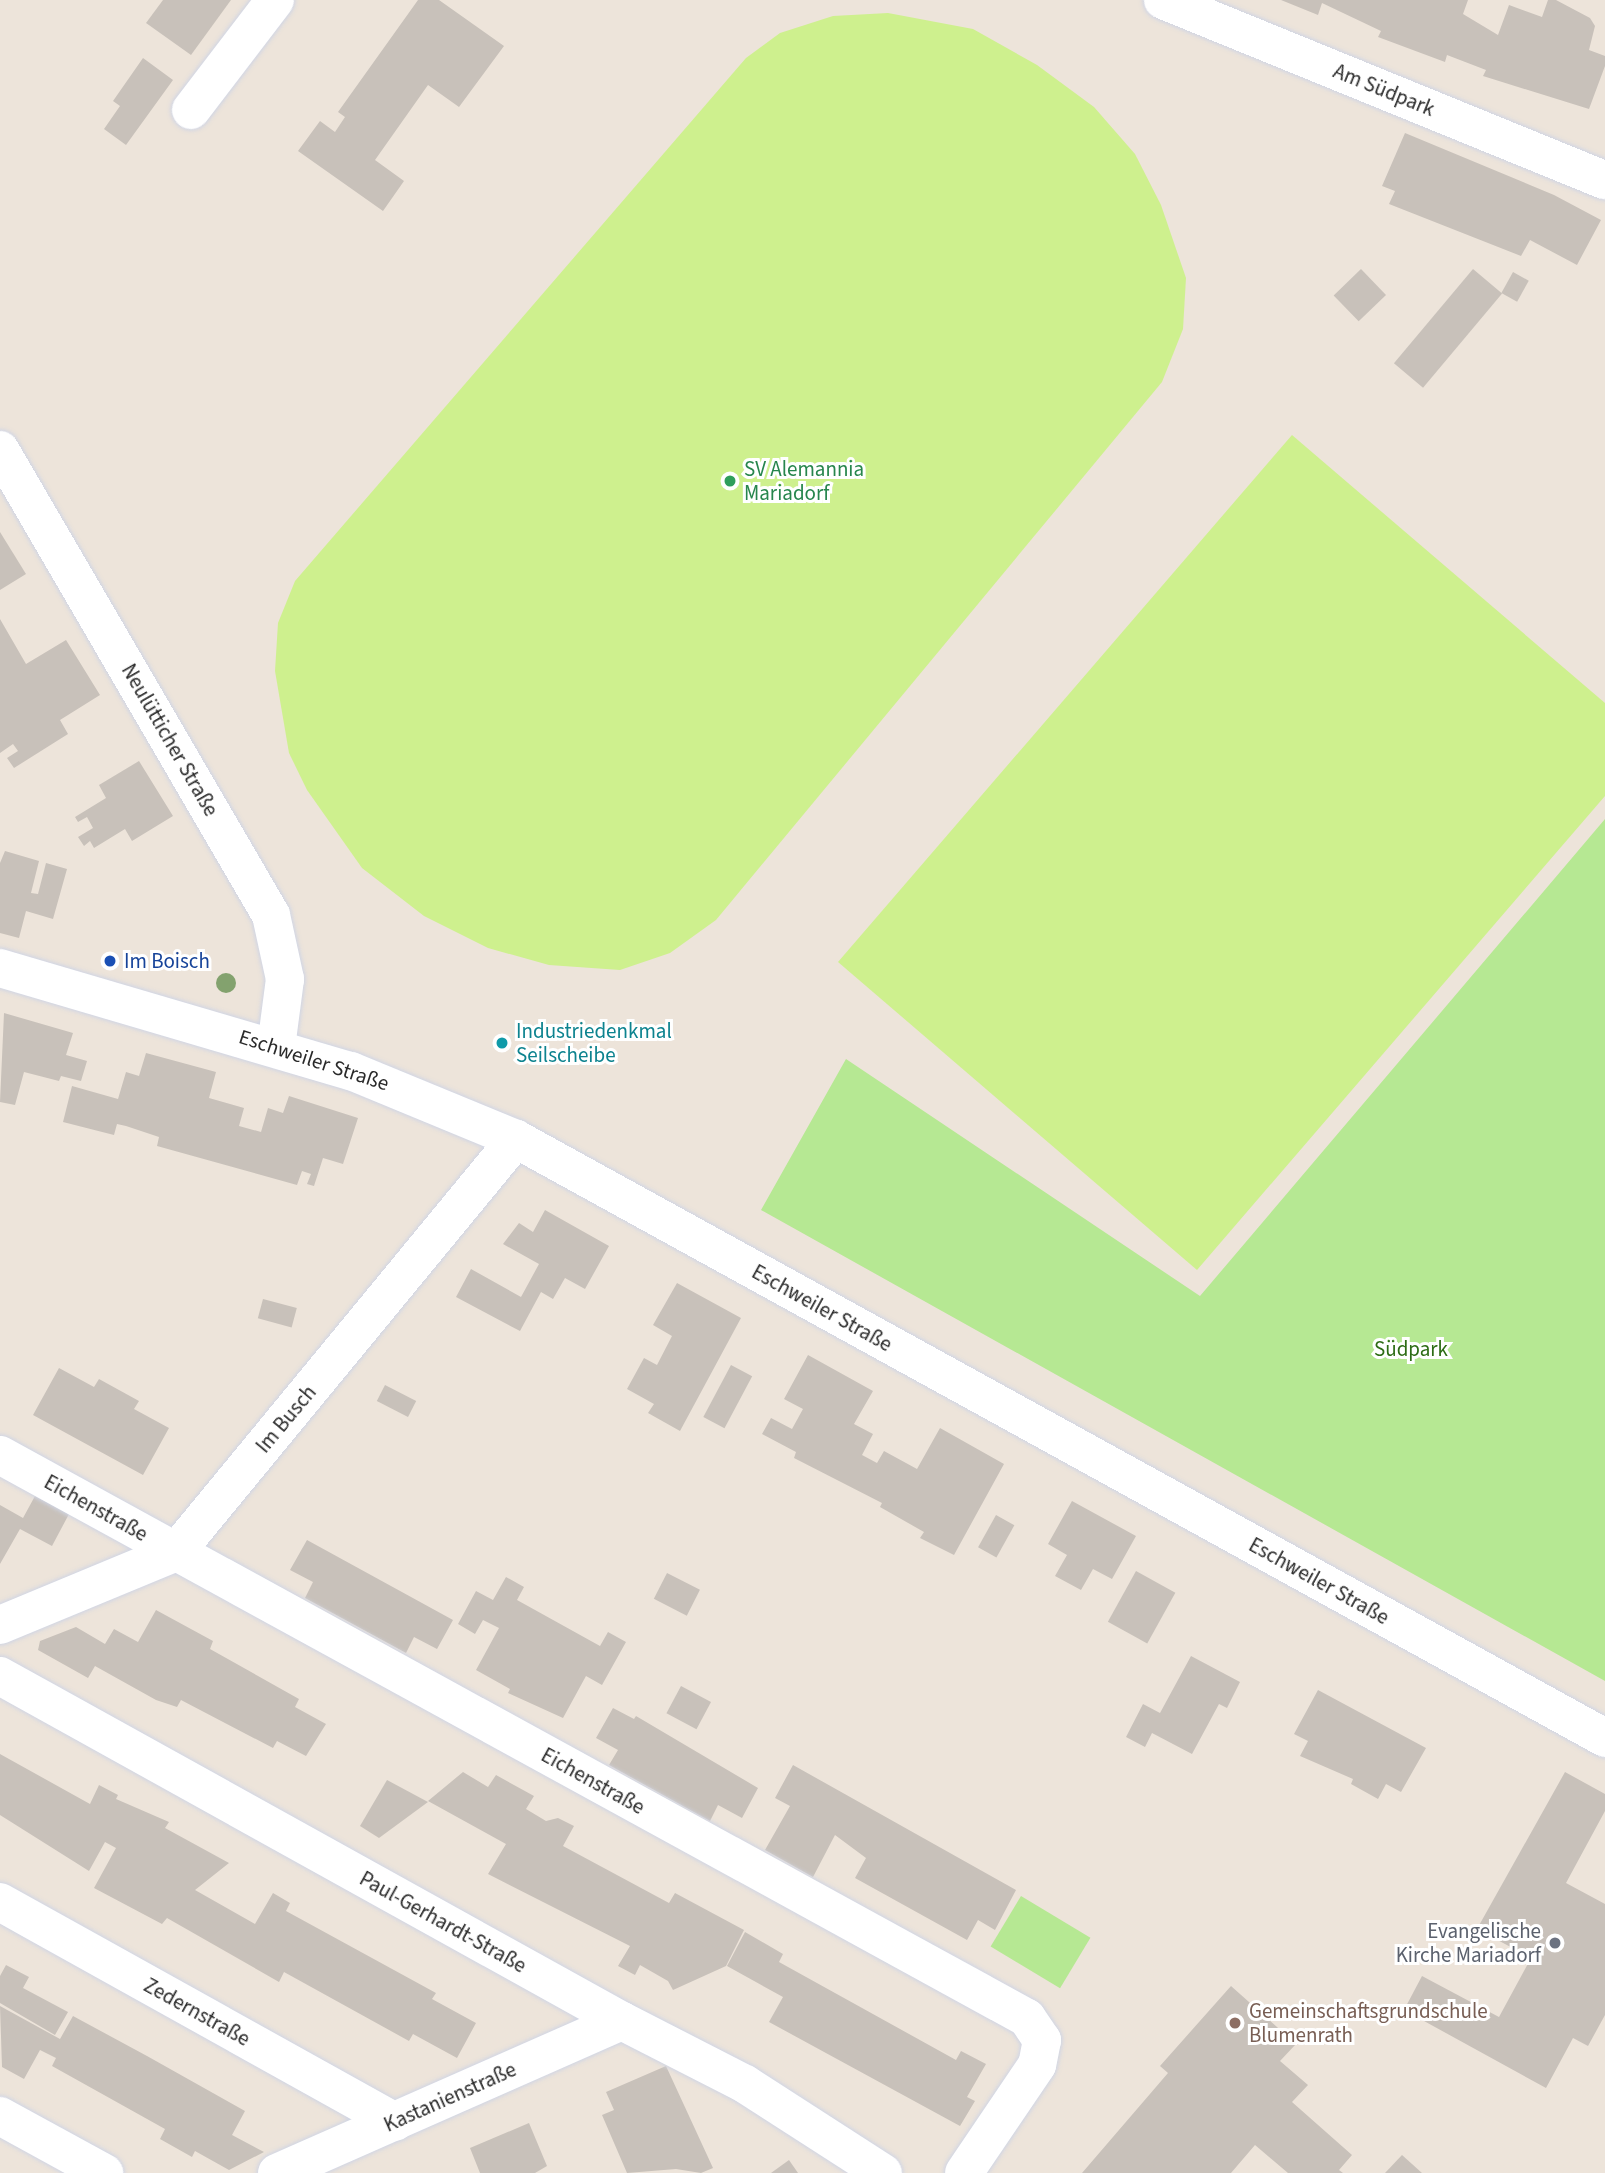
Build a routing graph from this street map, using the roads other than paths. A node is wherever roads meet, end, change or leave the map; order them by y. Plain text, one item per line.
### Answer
1 (275, 0) edge
2 (1163, 0) edge
3 (191, 110) dead end
4 (1605, 180) edge
5 (0, 450) edge
6 (0, 968) edge
7 (276, 1047) junction
8 (516, 1139) junction
9 (0, 1455) edge
10 (176, 1552) junction
11 (0, 1625) edge
12 (0, 1675) edge
13 (1605, 1738) edge
14 (0, 1902) edge
15 (622, 2021) junction
16 (0, 2116) edge
17 (395, 2122) junction
18 (104, 2173) edge
19 (277, 2173) edge
20 (883, 2173) edge
21 (964, 2173) edge

1 - 3 street
2 - 4 street, Am Südpark
5 - 7 street, Neulütticher Straße
6 - 7 street, Eschweiler Straße
7 - 8 street, Eschweiler Straße
8 - 10 street, Im Busch
8 - 13 street, Eschweiler Straße
9 - 10 street, Eichenstraße
10 - 11 street, Im Busch
10 - 21 street, Eichenstraße
12 - 15 street, Paul-Gerhardt-Straße
14 - 17 street, Zedernstraße
15 - 17 street, Kastanienstraße
15 - 20 street, Paul-Gerhardt-Straße
16 - 18 street
17 - 19 street, Kastanienstraße

